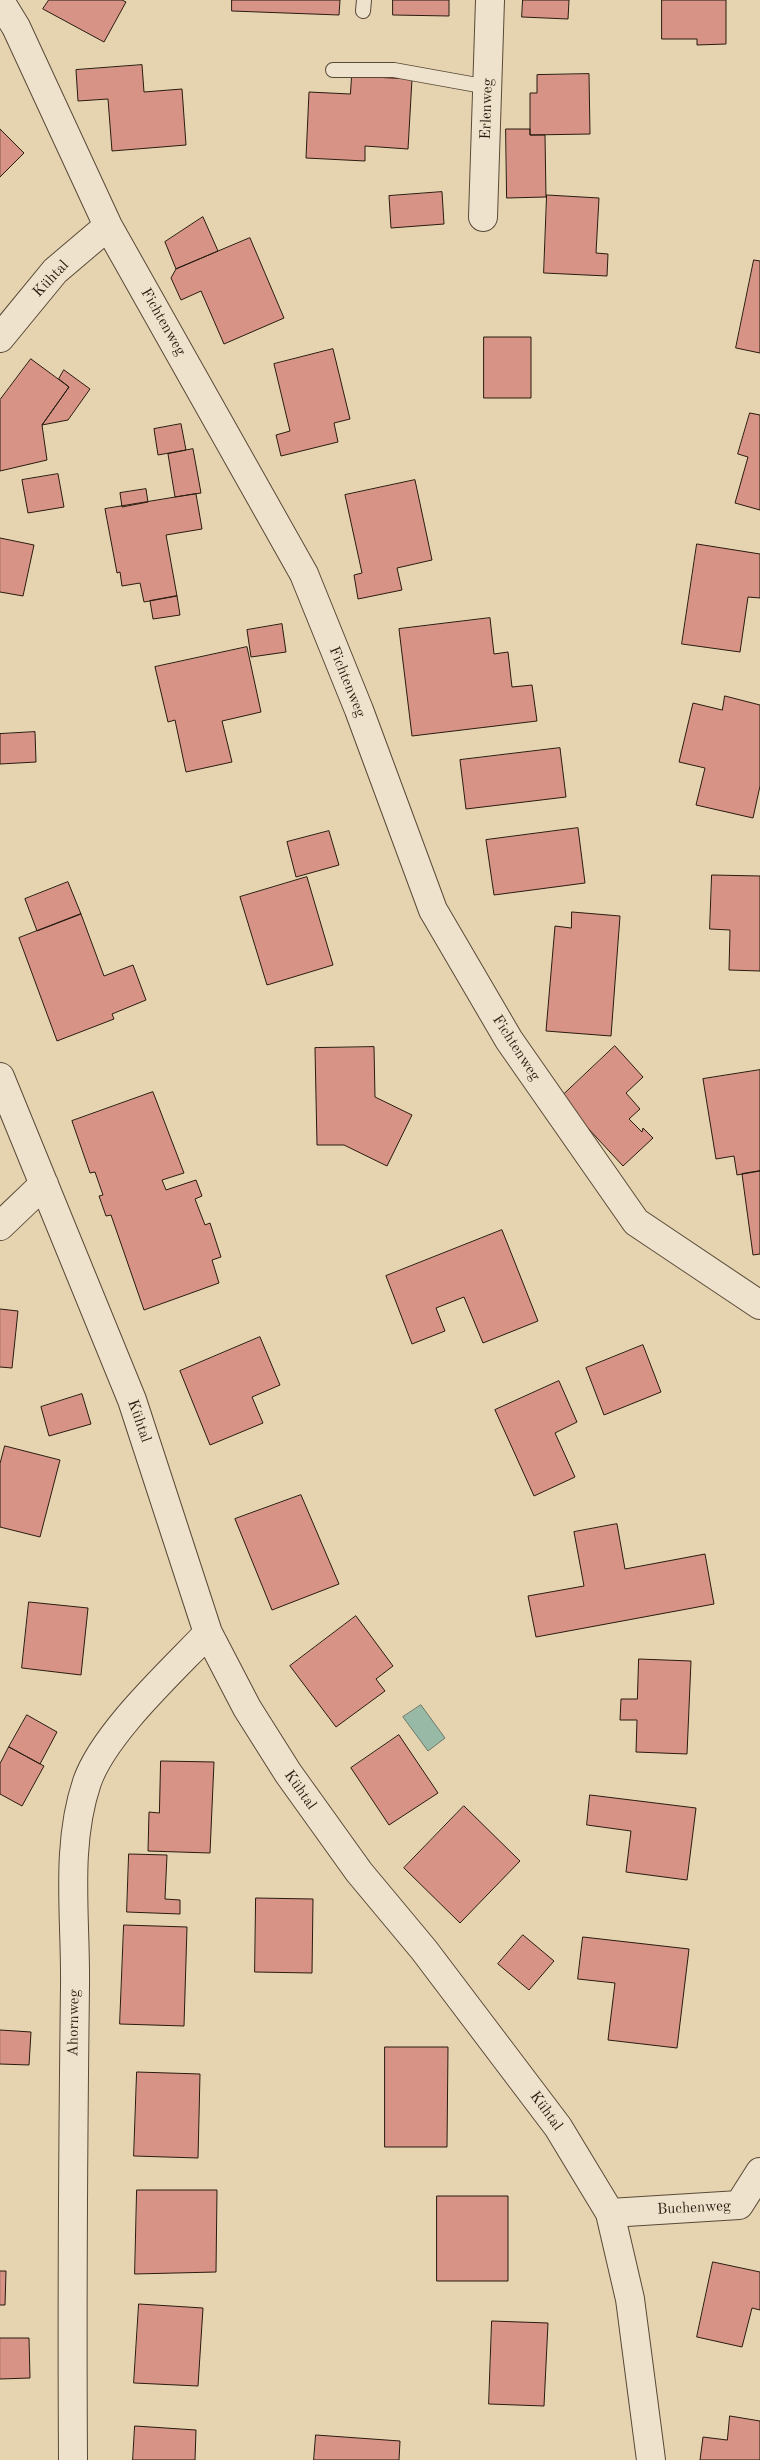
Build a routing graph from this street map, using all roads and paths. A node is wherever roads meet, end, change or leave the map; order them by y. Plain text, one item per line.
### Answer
1 (0, 0) edge
2 (490, 0) edge
3 (334, 70) dead end
4 (488, 87) junction
5 (483, 218) dead end
6 (108, 226) junction
7 (0, 338) edge
8 (0, 1077) edge
9 (44, 1184) junction
10 (0, 1226) edge
11 (760, 1305) edge
12 (208, 1633) junction
13 (760, 2172) edge
14 (610, 2213) junction
15 (73, 2460) edge
16 (651, 2460) edge

1 - 6 street, Fichtenweg
2 - 4 street, Erlenweg
3 - 4 lane
4 - 5 street, Erlenweg
6 - 7 street, Kühtal
6 - 11 street, Fichtenweg
8 - 9 street, Kühtal
9 - 10 street
9 - 12 street, Kühtal
12 - 14 street, Kühtal
12 - 15 street, Ahornweg
13 - 14 street, Buchenweg
14 - 16 street, Kühtal

